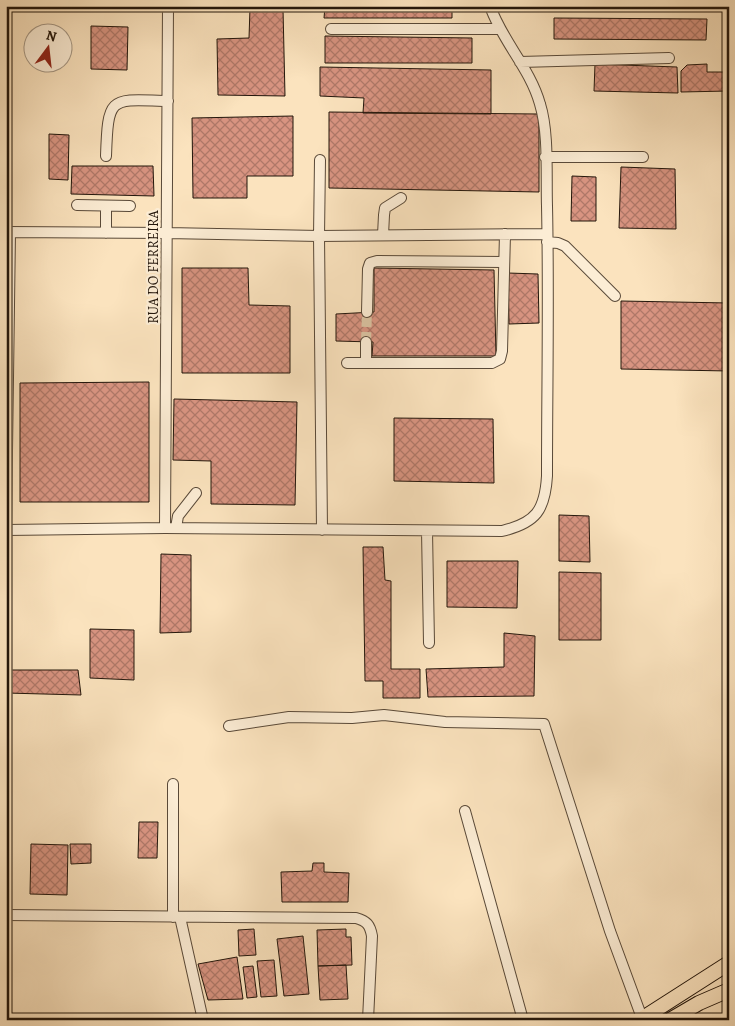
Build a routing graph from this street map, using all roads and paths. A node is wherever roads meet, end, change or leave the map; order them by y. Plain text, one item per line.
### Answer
1 (168, 6) edge
2 (490, 6) edge
3 (331, 29) dead end
4 (500, 29) junction
5 (669, 58) dead end
6 (520, 62) junction
7 (168, 101) junction
8 (106, 156) dead end
9 (545, 157) junction
10 (643, 157) dead end
11 (320, 160) dead end
12 (401, 198) dead end
13 (77, 205) dead end
14 (106, 206) junction
15 (130, 206) dead end
16 (8, 232) edge
17 (106, 233) junction
18 (167, 233) junction
19 (505, 234) junction
20 (383, 235) junction
21 (319, 236) junction
22 (547, 238) junction
23 (504, 262) junction
24 (616, 296) dead end
25 (367, 312) tunnel mouth
26 (366, 342) tunnel mouth
27 (347, 363) dead end
28 (366, 363) junction
29 (196, 493) dead end
30 (6, 524) edge
31 (166, 528) junction
32 (176, 528) junction
33 (6, 530) edge
34 (322, 530) junction
35 (427, 530) junction
36 (429, 643) dead end
37 (229, 726) dead end
38 (173, 784) dead end
39 (465, 811) dead end
40 (6, 915) edge
41 (177, 917) junction
42 (729, 963) edge
43 (729, 990) edge
44 (641, 1019) edge
45 (203, 1020) edge
46 (368, 1020) edge
47 (523, 1020) edge
48 (670, 1020) edge

1 - 7 street, RUA DO FERREIRA
2 - 4 street
3 - 4 street
4 - 6 street
5 - 6 street
6 - 9 street
7 - 8 street
7 - 18 street, RUA DO FERREIRA
9 - 10 street
9 - 22 street
11 - 21 street
12 - 20 street
13 - 14 street
14 - 15 street
14 - 17 street
16 - 17 street
16 - 30 street
17 - 18 street
18 - 21 street
18 - 31 street, RUA DO FERREIRA
19 - 20 street
19 - 22 street
19 - 23 street
20 - 21 street
21 - 34 street
22 - 24 street
22 - 35 street
23 - 25 street
23 - 28 street
26 - 28 street
27 - 28 street
29 - 32 street
31 - 32 street
31 - 33 street
32 - 34 street
34 - 35 street
35 - 36 street
37 - 44 street
38 - 41 street
39 - 47 street
40 - 41 street
41 - 45 street
41 - 46 street
42 - 44 main road
43 - 48 main road

